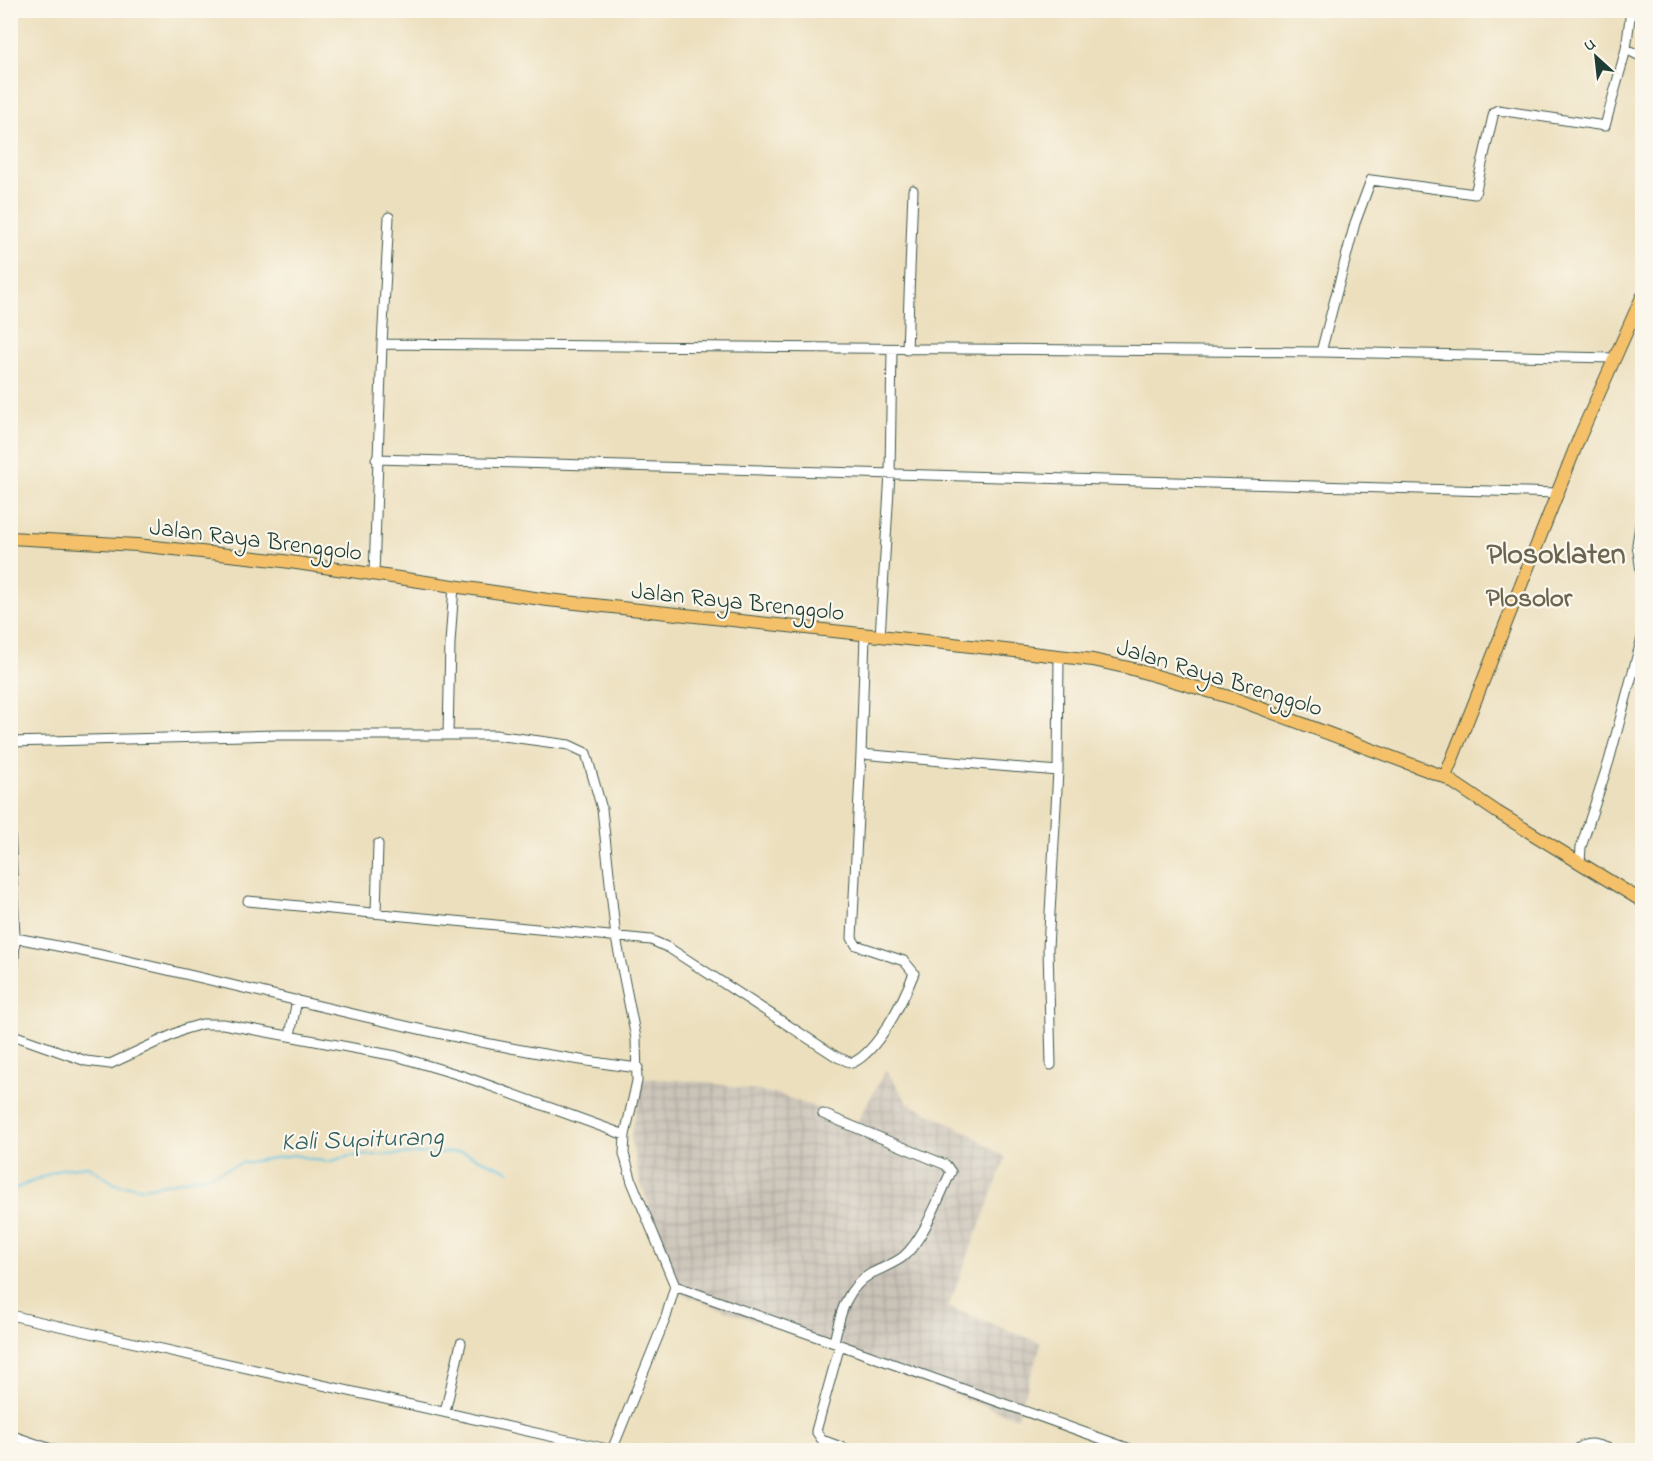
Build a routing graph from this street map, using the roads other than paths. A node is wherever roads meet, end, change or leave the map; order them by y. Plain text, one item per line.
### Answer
1 (1631, 10) edge
2 (1626, 49) junction
3 (1642, 57) edge
4 (913, 190) dead end
5 (389, 217) dead end
6 (1642, 297) edge
7 (381, 344) junction
8 (892, 349) junction
9 (907, 350) junction
10 (1321, 352) junction
11 (1613, 358) junction
12 (376, 459) junction
13 (890, 473) junction
14 (1557, 493) junction
15 (1642, 514) edge
16 (10, 538) edge
17 (374, 574) junction
18 (1642, 578) edge
19 (454, 586) junction
20 (865, 636) junction
21 (880, 637) junction
22 (1642, 638) edge
23 (1059, 656) junction
24 (448, 735) junction
25 (10, 742) edge
26 (861, 754) junction
27 (1058, 771) junction
28 (1444, 777) junction
29 (10, 828) edge
30 (378, 844) dead end
31 (1580, 863) junction
32 (248, 901) dead end
33 (1642, 901) edge
34 (376, 913) junction
35 (13, 937) edge
36 (616, 938) junction
37 (297, 1000) junction
38 (11, 1034) edge
39 (290, 1035) junction
40 (10, 1047) edge
41 (1052, 1065) dead end
42 (638, 1068) junction
43 (823, 1114) dead end
44 (625, 1135) junction
45 (675, 1286) junction
46 (10, 1315) edge
47 (461, 1342) dead end
48 (837, 1344) junction
49 (445, 1412) junction
50 (10, 1435) edge
51 (54, 1450) edge
52 (612, 1450) edge
53 (849, 1450) edge
54 (1133, 1450) edge
55 (1577, 1450) edge
56 (1612, 1450) edge

1 - 2 street
2 - 3 street
2 - 10 street
4 - 9 street
5 - 7 street
6 - 11 main road
7 - 8 street
7 - 12 street
8 - 9 street
8 - 13 street
9 - 10 street
10 - 11 street
11 - 14 main road
12 - 13 street
12 - 17 street
13 - 14 street
13 - 21 street
14 - 28 main road
15 - 18 street
16 - 17 main road, Jalan Raya Brenggolo
17 - 19 main road, Jalan Raya Brenggolo
19 - 20 main road, Jalan Raya Brenggolo
19 - 24 street
20 - 21 main road, Jalan Raya Brenggolo
20 - 26 street
21 - 23 main road, Jalan Raya Brenggolo
22 - 31 street
23 - 27 street
23 - 28 main road, Jalan Raya Brenggolo
24 - 25 street
24 - 36 street
26 - 27 street
26 - 36 street
27 - 41 street
28 - 31 main road, Jalan Raya Brenggolo
29 - 35 street
30 - 34 street
31 - 33 main road, Jalan Raya Brenggolo
32 - 34 street
34 - 36 street
35 - 37 street
35 - 38 street
36 - 42 street
37 - 39 street
37 - 42 street
38 - 39 street
38 - 40 street
39 - 44 street
42 - 44 street
43 - 48 street
44 - 45 street
45 - 48 street
45 - 52 street
46 - 49 street
47 - 49 street
48 - 53 street
48 - 54 street
49 - 52 street
50 - 51 street
55 - 56 street

